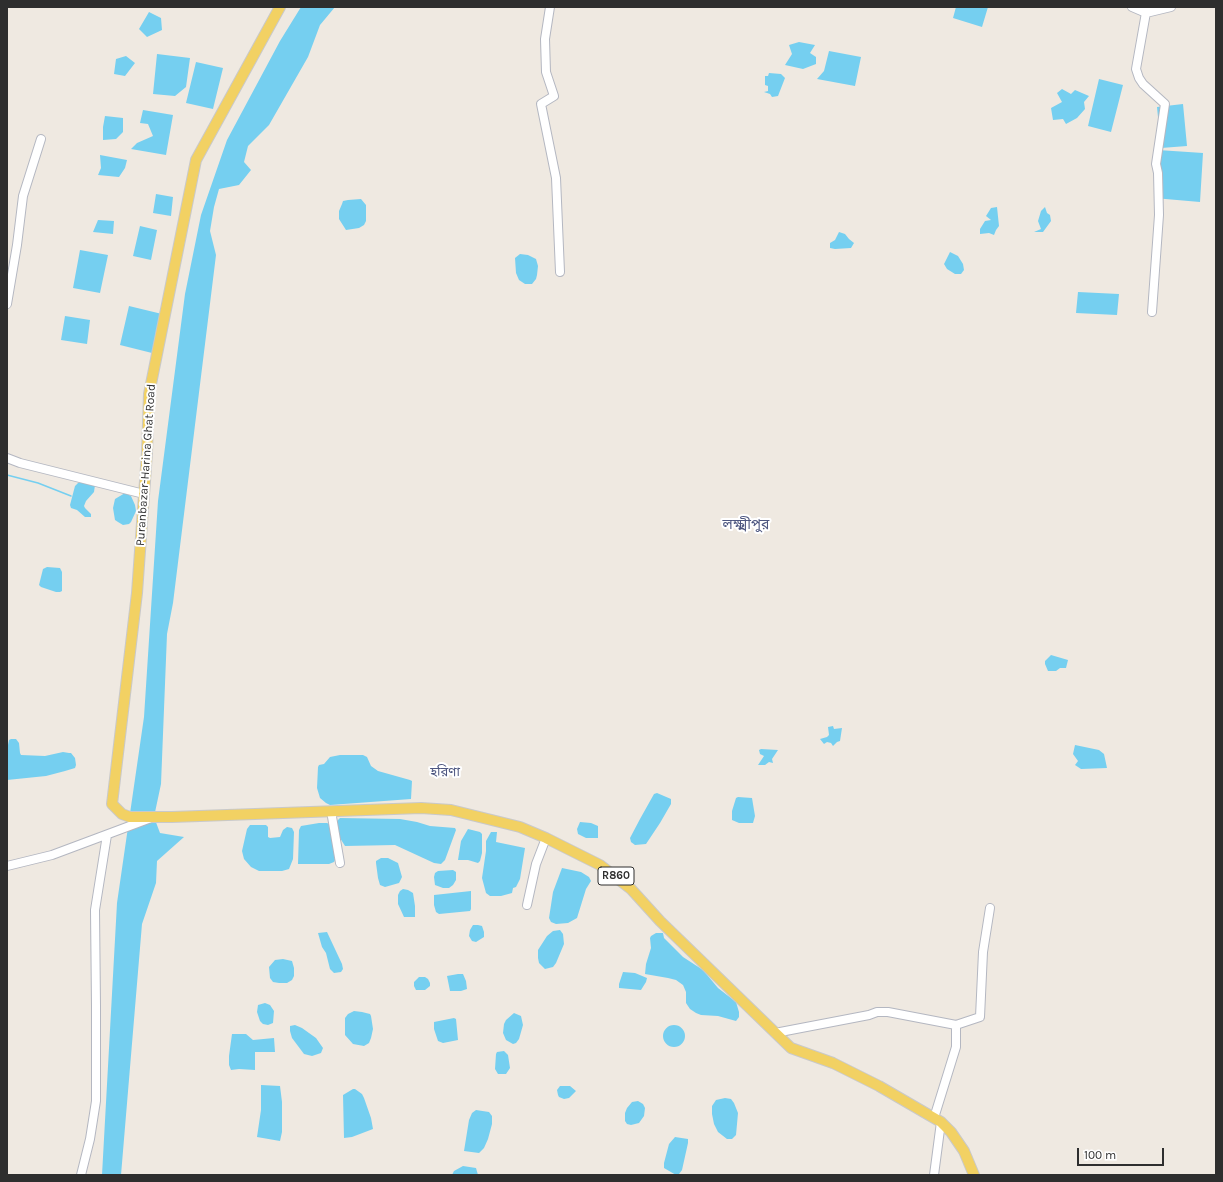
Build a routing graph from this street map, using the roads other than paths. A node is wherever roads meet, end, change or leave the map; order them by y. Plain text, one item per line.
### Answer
1 (280, 7) edge
2 (550, 7) edge
3 (1132, 7) edge
4 (1171, 7) edge
5 (1146, 10) edge
6 (41, 139) dead end
7 (560, 272) dead end
8 (7, 304) edge
9 (1152, 312) dead end
10 (7, 458) edge
11 (144, 494) junction
12 (331, 811) junction
13 (154, 817) junction
14 (107, 834) junction
15 (546, 838) junction
16 (340, 863) dead end
17 (7, 866) edge
18 (527, 905) dead end
19 (990, 908) dead end
20 (956, 1025) junction
21 (775, 1033) junction
22 (938, 1120) junction
23 (81, 1175) edge
24 (934, 1175) edge
25 (974, 1175) edge

1 - 11 main road, Puranbazar-Harina Ghat Road
2 - 7 street
3 - 5 street
4 - 5 street
5 - 9 street
6 - 8 street
10 - 11 street
11 - 13 main road, Puranbazar-Harina Ghat Road
12 - 13 main road, R860
12 - 15 main road, R860
12 - 16 street
13 - 14 street
14 - 17 street
14 - 23 street
15 - 18 street
15 - 21 main road, R860
19 - 20 street
20 - 21 street
20 - 22 street
21 - 22 main road, R860
22 - 24 street
22 - 25 main road, R860

